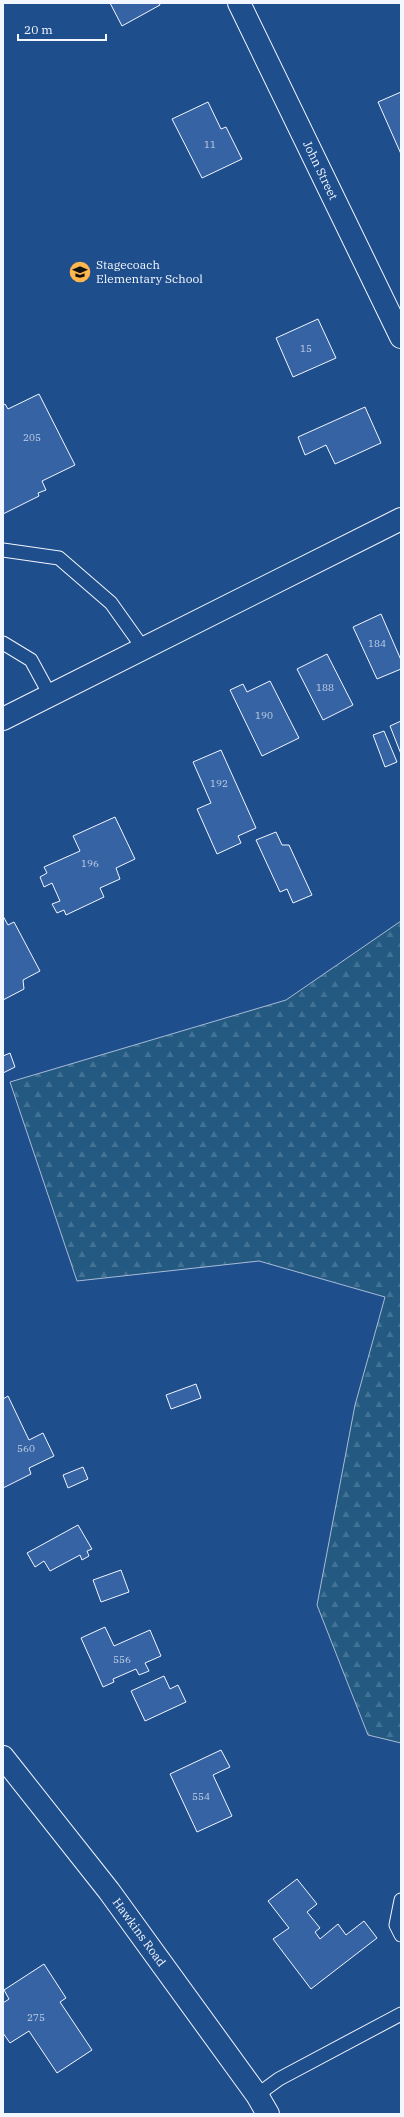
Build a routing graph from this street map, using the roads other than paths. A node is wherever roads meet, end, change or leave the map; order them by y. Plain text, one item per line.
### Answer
1 (239, 3) edge
2 (401, 337) edge
3 (401, 518) edge
4 (3, 550) edge
5 (3, 644) edge
6 (143, 648) junction
7 (50, 695) junction
8 (3, 719) edge
9 (3, 1757) edge
10 (401, 1900) edge
11 (401, 1935) edge
12 (401, 2014) edge
13 (257, 2095) junction
14 (268, 2114) edge

1 - 2 street, John Street
3 - 6 street
4 - 6 lane
5 - 7 lane
6 - 7 street
7 - 8 street
9 - 13 street, Hawkins Road
10 - 11 lane
12 - 13 lane
13 - 14 street, Hawkins Road

